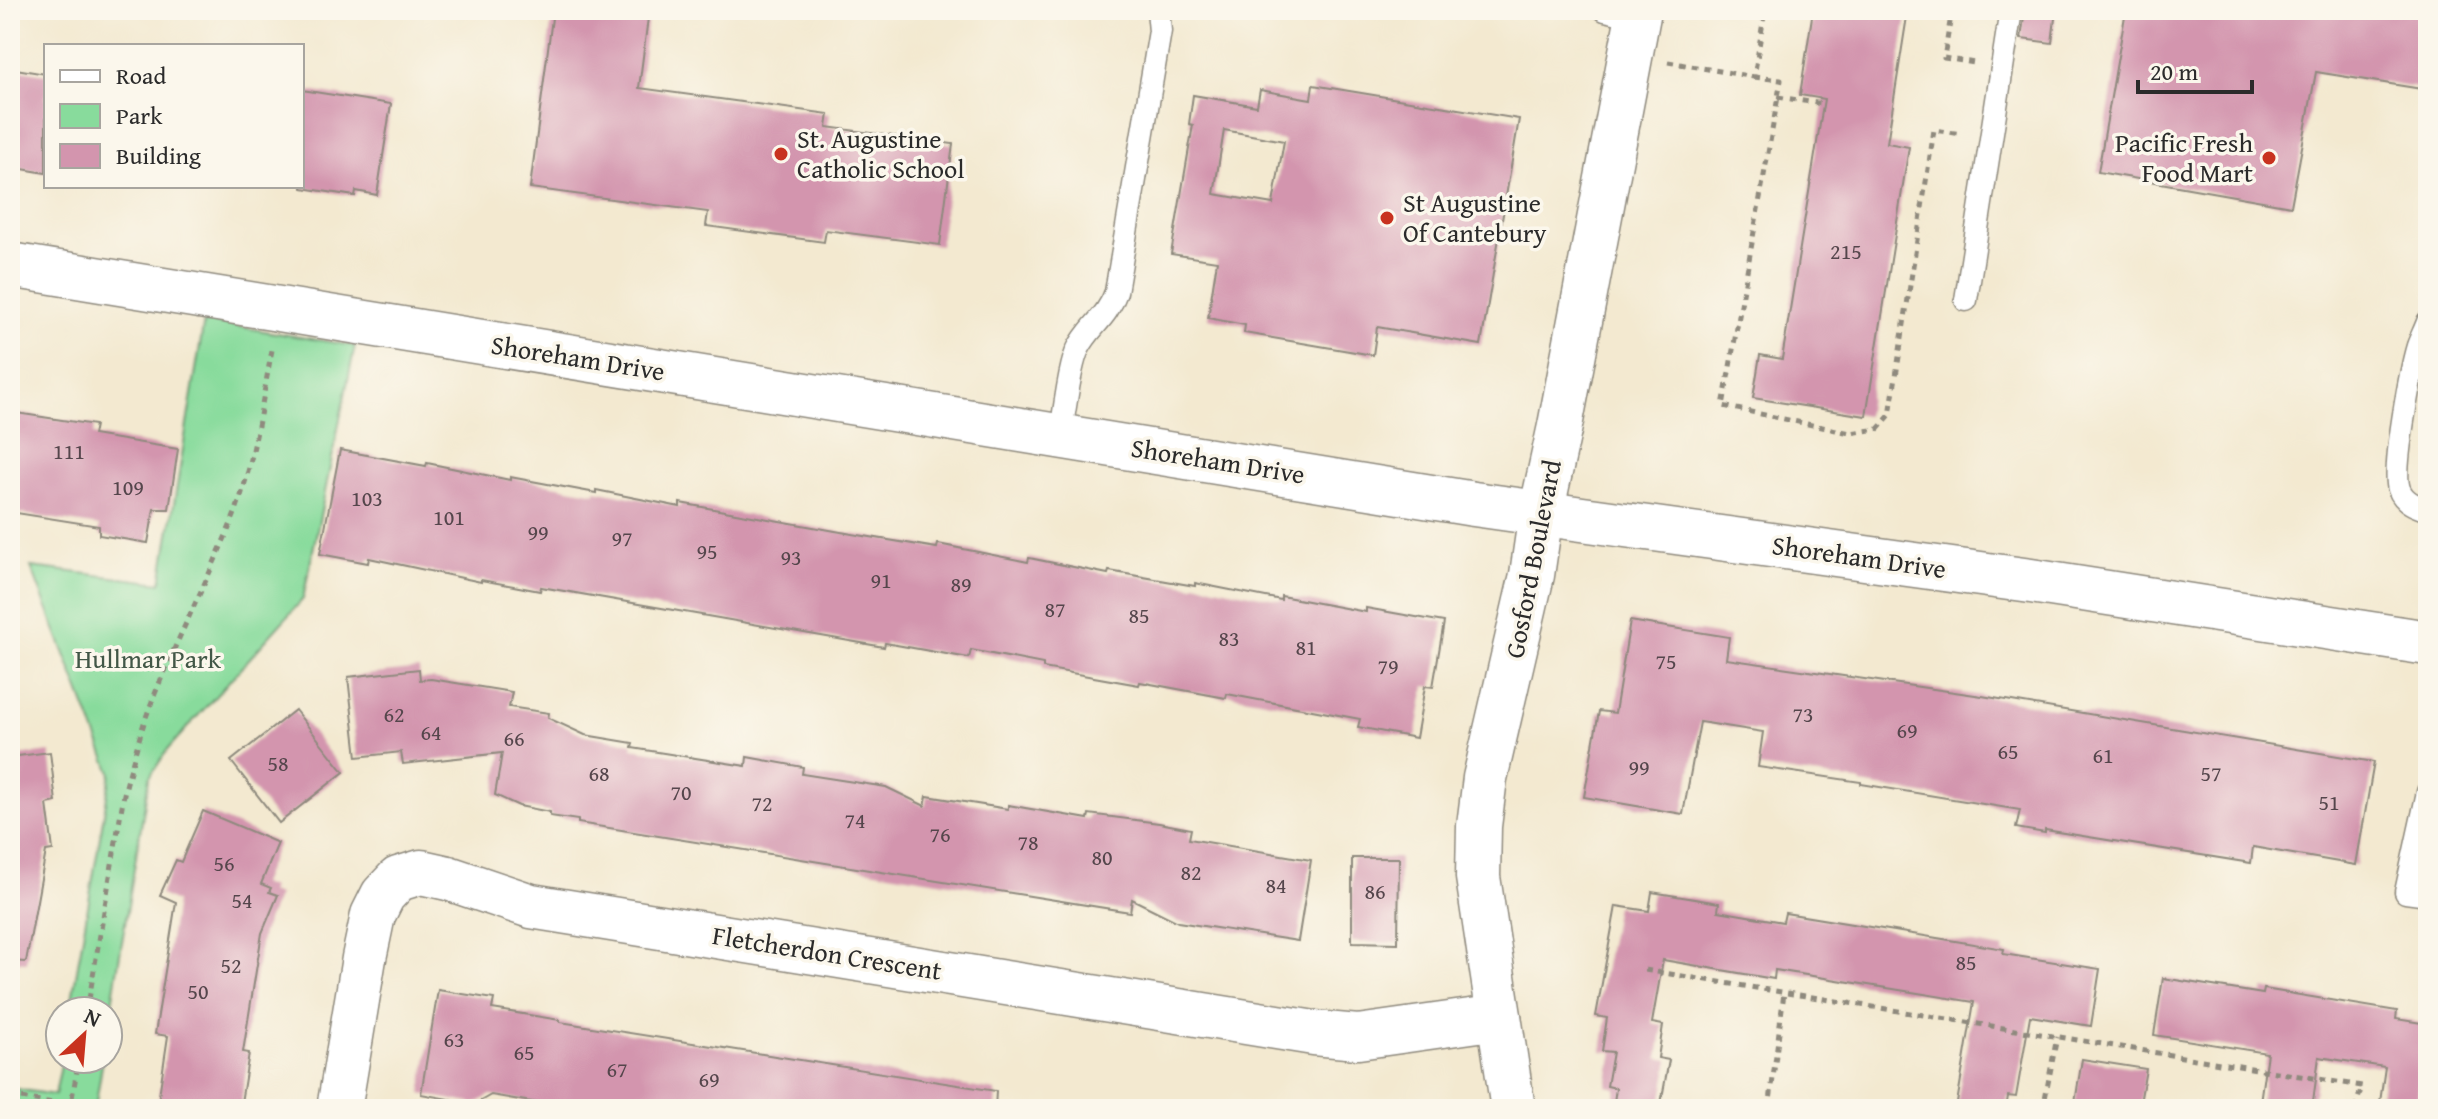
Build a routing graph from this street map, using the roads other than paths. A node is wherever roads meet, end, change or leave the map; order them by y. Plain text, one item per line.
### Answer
1 (1158, 10) edge
2 (2011, 10) edge
3 (1628, 23) edge
4 (10, 265) edge
5 (1966, 300) dead end
6 (2428, 322) edge
7 (1060, 435) junction
8 (2428, 510) edge
9 (1541, 513) junction
10 (2428, 643) edge
11 (2428, 792) edge
12 (2428, 895) edge
13 (1499, 1017) junction
14 (339, 1109) edge
15 (1513, 1109) edge

1 - 7 lane
2 - 5 lane
3 - 9 street, Gosford Boulevard
4 - 7 street, Shoreham Drive
6 - 8 lane
7 - 9 street, Shoreham Drive
9 - 10 street, Shoreham Drive
9 - 13 street, Gosford Boulevard
11 - 12 lane
13 - 14 street, Fletcherdon Crescent
13 - 15 street, Gosford Boulevard

